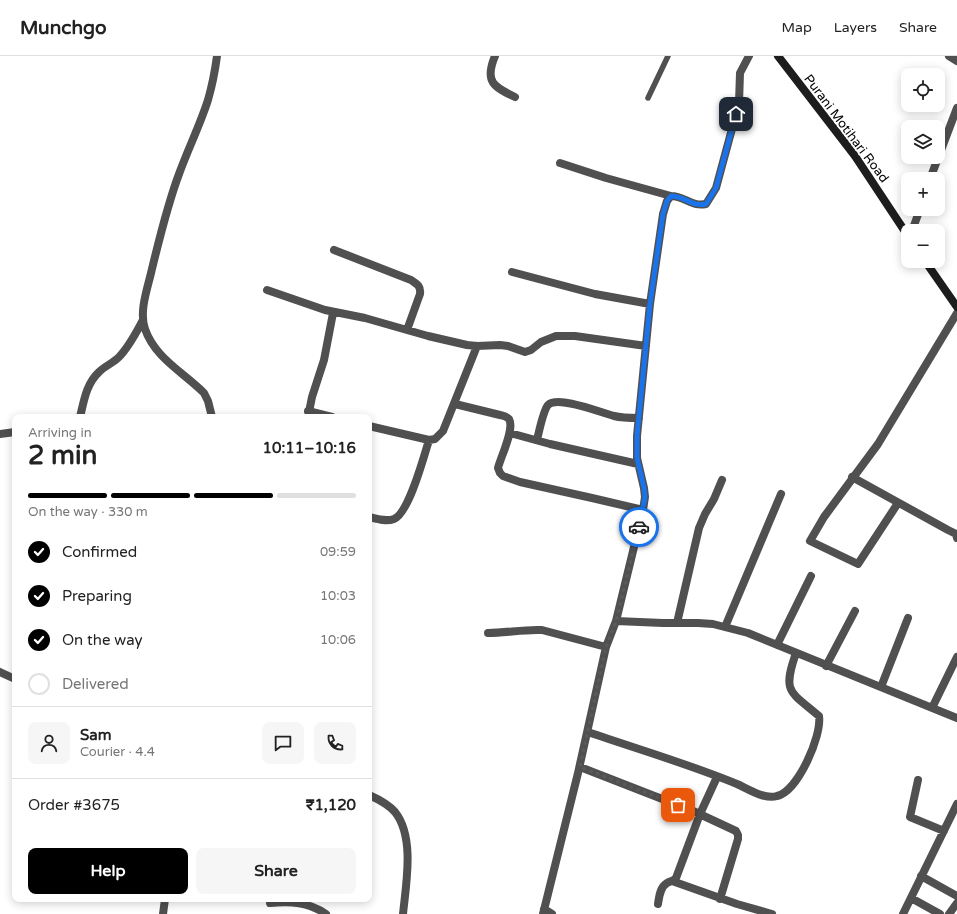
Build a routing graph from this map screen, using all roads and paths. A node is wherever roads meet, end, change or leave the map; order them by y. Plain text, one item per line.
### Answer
1 (217, 56) edge
2 (494, 56) edge
3 (668, 56) edge
4 (749, 56) edge
5 (778, 56) edge
6 (949, 56) edge
7 (957, 61) edge
8 (515, 97) dead end
9 (648, 98) dead end
10 (957, 108) edge
11 (954, 126) edge
12 (560, 163) dead end
13 (933, 172) edge
14 (671, 196) junction
15 (901, 225) edge
16 (334, 250) dead end
17 (931, 268) edge
18 (512, 272) dead end
19 (267, 290) dead end
20 (650, 304) junction
21 (957, 307) edge
22 (333, 313) junction
23 (957, 313) edge
24 (143, 320) junction
25 (407, 330) junction
26 (477, 346) junction
27 (646, 346) junction
28 (455, 404) junction
29 (81, 414) edge
30 (211, 414) edge
31 (308, 414) edge
32 (638, 418) junction
33 (372, 427) edge
34 (12, 432) edge
35 (510, 433) junction
36 (0, 434) edge
37 (429, 440) junction
38 (536, 440) junction
39 (638, 464) junction
40 (852, 477) junction
41 (722, 480) dead end
42 (781, 494) dead end
43 (898, 503) junction
44 (643, 510) junction
45 (372, 518) edge
46 (957, 538) edge
47 (811, 576) dead end
48 (855, 611) dead end
49 (908, 618) dead end
50 (616, 621) junction
51 (677, 623) junction
52 (725, 627) junction
53 (488, 633) dead end
54 (777, 645) junction
55 (606, 647) junction
56 (796, 653) junction
57 (957, 657) edge
58 (826, 666) junction
59 (0, 672) edge
60 (12, 678) edge
61 (881, 687) junction
62 (932, 708) junction
63 (957, 718) edge
64 (588, 732) junction
65 (580, 767) junction
66 (717, 777) junction
67 (918, 780) dead end
68 (372, 797) edge
69 (957, 804) edge
70 (700, 814) junction
71 (944, 831) junction
72 (921, 876) junction
73 (672, 882) junction
74 (957, 896) edge
75 (911, 898) junction
76 (720, 899) junction
77 (165, 902) edge
78 (270, 903) dead end
79 (957, 903) edge
80 (658, 904) dead end
81 (543, 911) edge
82 (163, 914) edge
83 (326, 914) edge
84 (402, 914) edge
85 (552, 914) edge
86 (772, 914) edge
87 (903, 914) edge
88 (940, 914) edge
89 (950, 914) edge

1 - 24 street
2 - 8 street
3 - 9 lane
4 - 14 street
5 - 15 main road, Purani Motihari Road
6 - 7 street
10 - 11 street
11 - 13 street
12 - 14 street
14 - 20 street
16 - 25 street
17 - 21 main road
18 - 20 street
19 - 22 street
20 - 27 street
22 - 25 street
22 - 31 street
23 - 40 street
24 - 29 street
24 - 30 street
25 - 26 street
26 - 27 street
26 - 28 street
27 - 32 street
28 - 35 street
28 - 37 street
32 - 38 street
32 - 39 street
33 - 37 street
34 - 36 street
35 - 38 street
35 - 44 street
37 - 45 street
38 - 39 street
39 - 44 street
40 - 43 street
40 - 43 street
41 - 51 street
42 - 52 street
43 - 46 street
44 - 50 street
47 - 54 street
48 - 58 street
49 - 61 street
50 - 51 street
50 - 55 street
51 - 52 street
52 - 54 street
53 - 55 street
54 - 56 street
55 - 64 street
56 - 58 street
56 - 66 street
57 - 62 street
58 - 61 street
59 - 60 street
61 - 62 street
62 - 63 street
64 - 65 street
64 - 66 street
65 - 70 street
65 - 81 street
66 - 70 street
67 - 71 street
68 - 84 street
69 - 71 street
70 - 73 street
70 - 76 street
71 - 72 street
72 - 74 street
72 - 75 street
73 - 76 street
73 - 80 street
75 - 87 street
75 - 88 street
76 - 86 street
77 - 82 street
78 - 83 street
79 - 89 street
81 - 85 street

